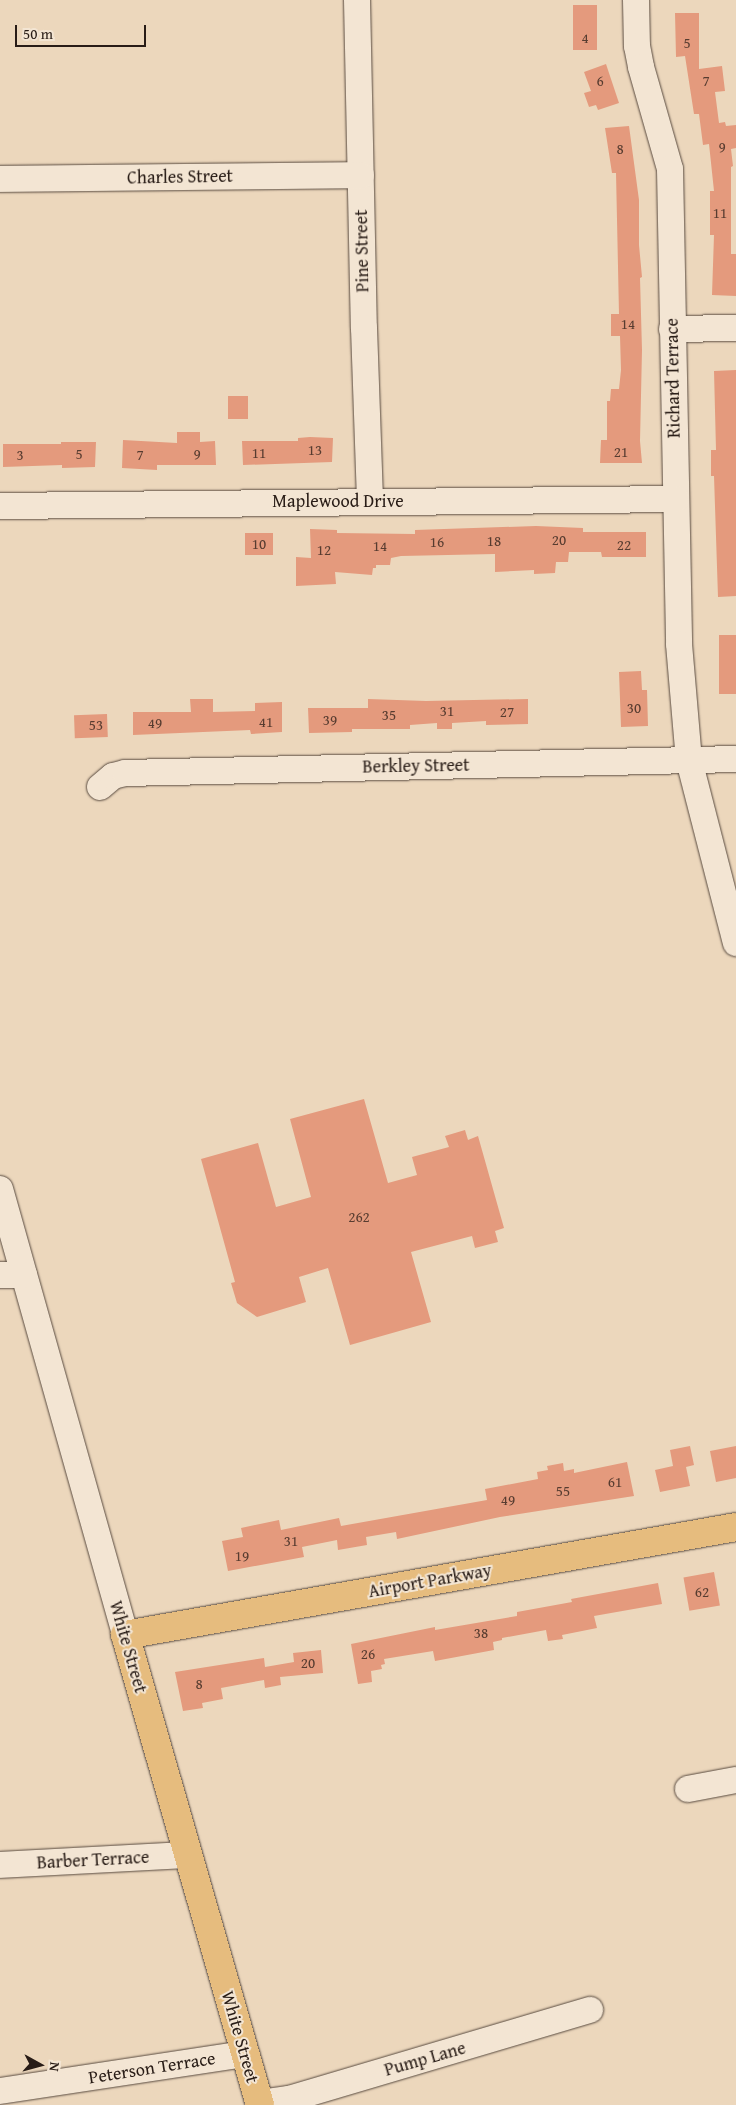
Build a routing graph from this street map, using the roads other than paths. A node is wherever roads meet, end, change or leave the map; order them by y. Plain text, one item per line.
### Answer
1 (357, 0) edge
2 (636, 0) edge
3 (361, 175) junction
4 (0, 179) edge
5 (736, 328) edge
6 (672, 329) junction
7 (676, 499) junction
8 (370, 501) junction
9 (0, 506) edge
10 (736, 759) edge
11 (689, 760) junction
12 (100, 787) dead end
13 (736, 943) edge
14 (0, 1189) edge
15 (12, 1275) edge
16 (736, 1527) edge
17 (125, 1635) junction
18 (736, 1780) edge
19 (688, 1789) dead end
20 (187, 1855) junction
21 (0, 1865) edge
22 (590, 2010) dead end
23 (245, 2054) junction
24 (0, 2091) edge
25 (259, 2104) edge

1 - 3 street, Pine Street
2 - 6 street, Richard Terrace
3 - 4 street, Charles Street
3 - 8 street, Pine Street
5 - 6 street
6 - 7 street, Richard Terrace
7 - 8 street, Maplewood Drive
7 - 11 street, Richard Terrace
8 - 9 street, Maplewood Drive
10 - 11 street, Berkley Street
11 - 12 street, Berkley Street
11 - 13 street, Richard Terrace
14 - 15 street, White Street
15 - 17 street, White Street
16 - 17 main road, Airport Parkway
17 - 20 main road, White Street
18 - 19 street
20 - 21 street, Barber Terrace
20 - 23 main road, White Street
22 - 25 street, Pump Lane
23 - 24 street, Peterson Terrace
23 - 25 main road, White Street

